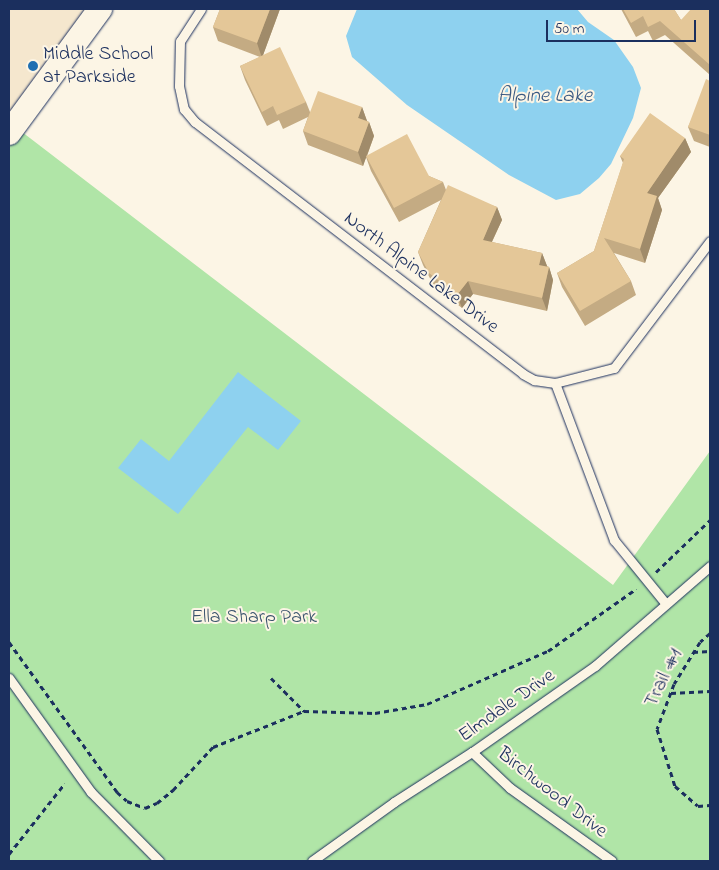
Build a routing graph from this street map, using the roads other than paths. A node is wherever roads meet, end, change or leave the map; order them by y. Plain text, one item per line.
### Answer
1 (100, 9) edge
2 (201, 9) edge
3 (15, 120) edge
4 (710, 241) edge
5 (555, 383) junction
6 (710, 566) edge
7 (666, 604) junction
8 (9, 678) edge
9 (472, 752) junction
10 (159, 861) edge
11 (312, 861) edge
12 (612, 861) edge

1 - 3 street
2 - 5 lane, North Alpine Lake Drive
4 - 5 lane, North Alpine Lake Drive
5 - 7 lane
6 - 7 lane, Elmdale Drive
7 - 9 lane, Elmdale Drive
8 - 10 lane
9 - 11 lane, Elmdale Drive
9 - 12 lane, Birchwood Drive

